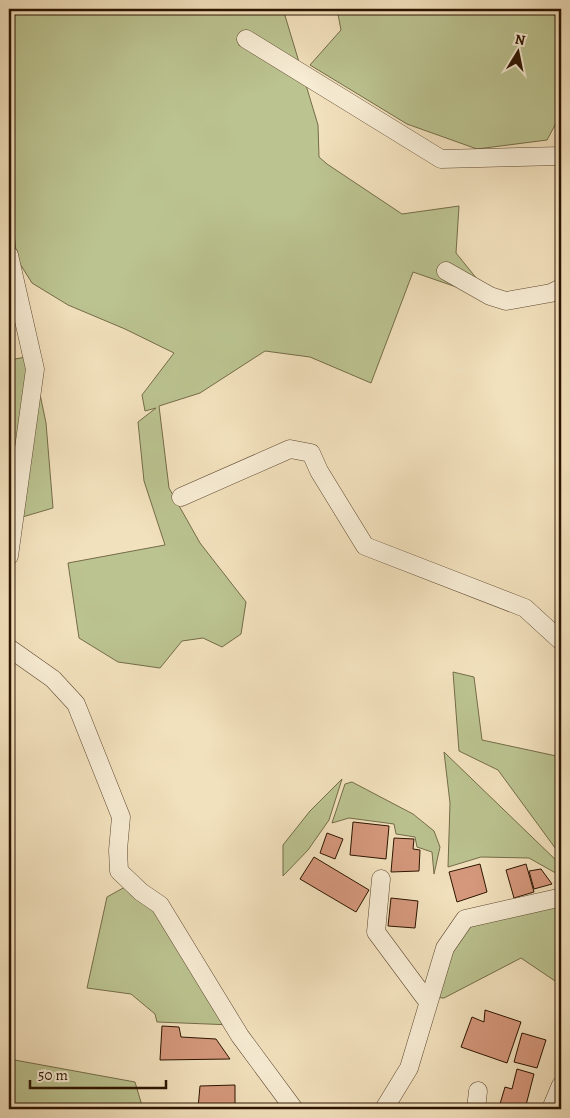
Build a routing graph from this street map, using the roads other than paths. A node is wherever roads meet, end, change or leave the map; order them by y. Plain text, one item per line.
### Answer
1 (246, 39) dead end
2 (561, 156) edge
3 (9, 255) edge
4 (446, 271) dead end
5 (561, 288) edge
6 (181, 497) dead end
7 (9, 556) edge
8 (561, 641) edge
9 (9, 648) edge
10 (381, 879) dead end
11 (561, 900) edge
12 (428, 1002) junction
13 (561, 1086) edge
14 (478, 1091) dead end
15 (294, 1109) edge
16 (384, 1109) edge
17 (476, 1109) edge
18 (551, 1109) edge

1 - 2 street
3 - 7 street
4 - 5 street
6 - 8 street
9 - 15 street
10 - 12 street
11 - 12 street
12 - 16 street
13 - 18 street
14 - 17 street

